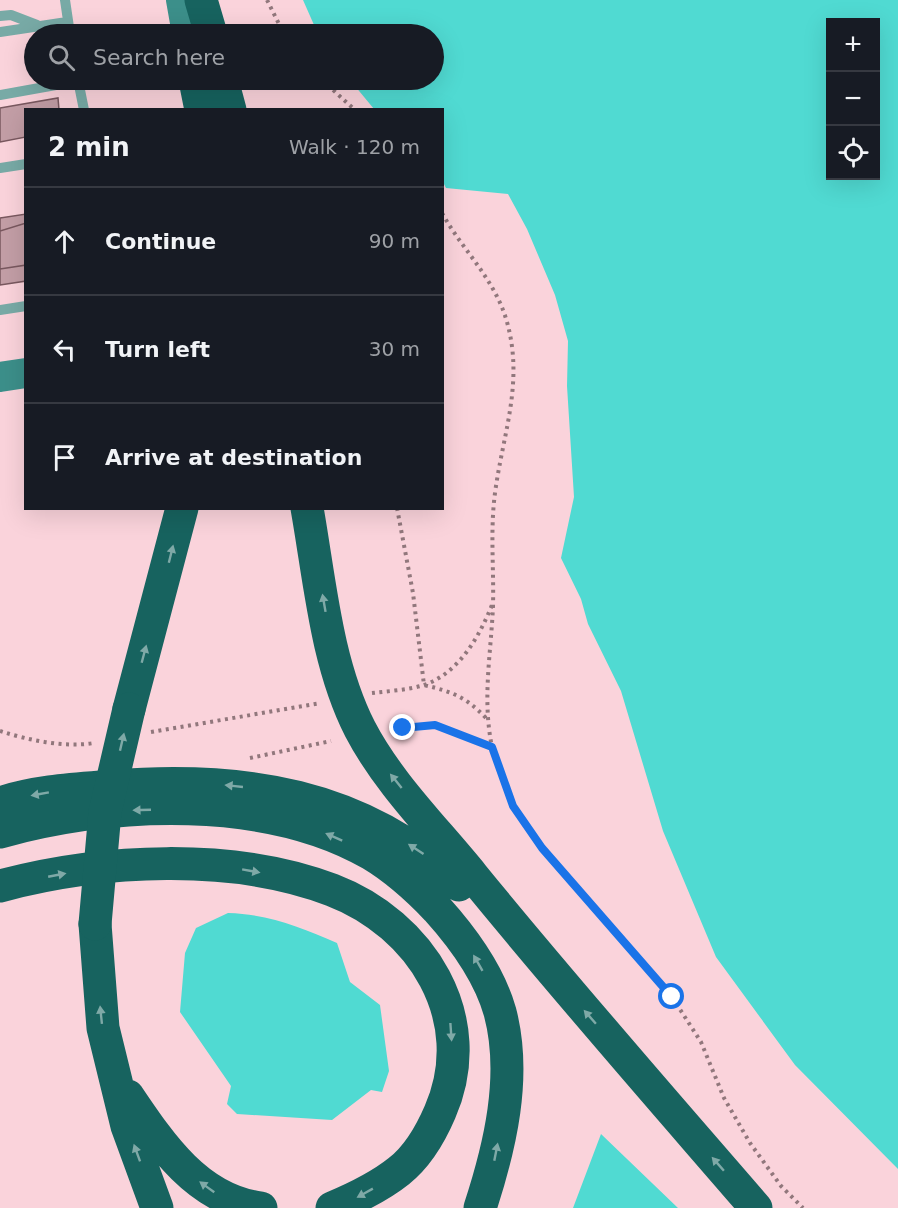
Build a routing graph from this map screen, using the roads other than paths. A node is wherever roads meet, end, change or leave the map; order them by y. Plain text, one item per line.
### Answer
1 (65, 0) edge
2 (181, 0) edge
3 (201, 0) edge
4 (0, 16) edge
5 (67, 22) joint
6 (34, 24) edge
7 (53, 24) edge
8 (185, 24) edge
9 (208, 24) edge
10 (24, 28) edge
11 (0, 32) edge
12 (26, 90) edge
13 (80, 90) edge
14 (193, 90) edge
15 (196, 90) edge
16 (225, 90) edge
17 (0, 95) edge
18 (84, 108) edge
19 (192, 108) edge
20 (201, 108) edge
21 (229, 108) edge
22 (24, 164) edge
23 (0, 168) edge
24 (24, 306) edge
25 (0, 310) edge
26 (24, 373) edge
27 (0, 377) edge
28 (182, 510) edge
29 (307, 510) edge
30 (0, 802) edge
31 (0, 832) edge
32 (0, 886) edge
33 (552, 973) junction
34 (112, 1072) junction
35 (157, 1208) edge
36 (261, 1208) edge
37 (332, 1208) edge
38 (480, 1208) edge
39 (756, 1208) edge

1 - 5 lane
2 - 8 main road
3 - 9 highway
4 - 6 lane
5 - 7 lane
10 - 11 lane
12 - 17 lane
13 - 18 lane
14 - 19 main road
15 - 20 highway
16 - 21 highway
22 - 23 lane
24 - 25 lane
26 - 27 main road
34 -> 28 highway, bridge
33 -> 29 highway
33 -> 30 highway
38 -> 31 highway
32 -> 37 highway
39 -> 33 highway
35 -> 34 highway
36 -> 34 highway

